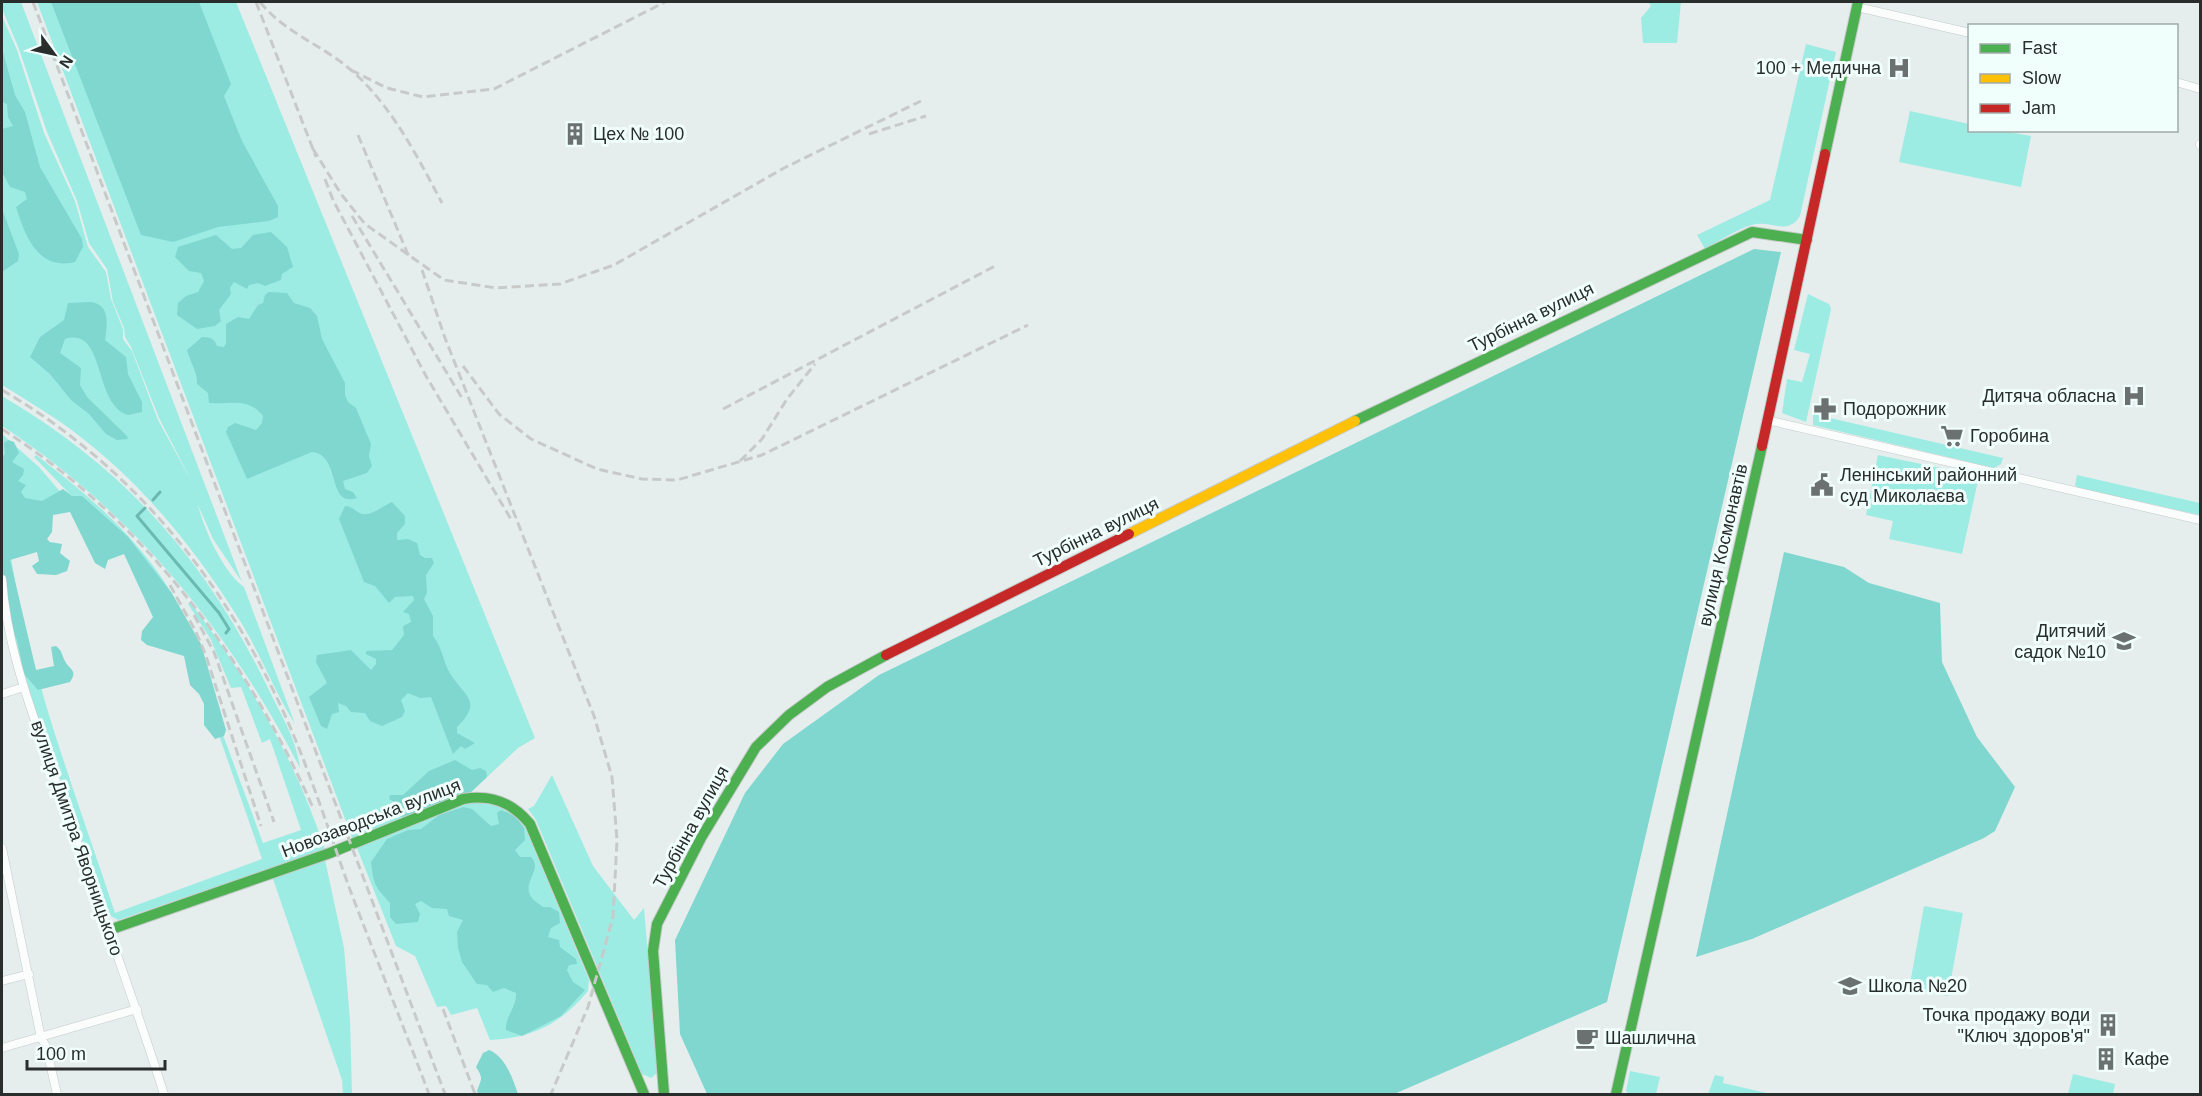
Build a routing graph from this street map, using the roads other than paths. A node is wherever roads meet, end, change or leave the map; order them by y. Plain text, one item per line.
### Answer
1 (1858, 4) edge
2 (1968, 32) edge
3 (2178, 83) edge
4 (2200, 89) edge
5 (1807, 240) junction
6 (1767, 420) junction
7 (2200, 520) edge
8 (2, 579) edge
9 (24, 687) junction
10 (2, 694) edge
11 (2, 848) edge
12 (109, 930) junction
13 (29, 974) junction
14 (2, 981) edge
15 (137, 1009) junction
16 (41, 1038) junction
17 (2, 1048) edge
18 (57, 1095) edge
19 (164, 1095) edge
20 (644, 1095) edge
21 (664, 1095) edge
22 (1616, 1095) edge

1 - 2 street
1 - 5 street, вулиця Космонавтів
3 - 4 street
5 - 6 street, вулиця Космонавтів
5 - 21 street, Турбінна вулиця
6 - 7 street
6 - 22 street, вулиця Космонавтів
8 - 9 street, вулиця Дмитра Яворницького
9 - 10 street
9 - 12 street, вулиця Дмитра Яворницького
11 - 13 street
12 - 15 street, вулиця Дмитра Яворницького
12 - 20 street, Новозаводська вулиця
13 - 14 street
13 - 16 street
15 - 16 street
15 - 19 street, вулиця Дмитра Яворницького
16 - 17 street
16 - 18 street

